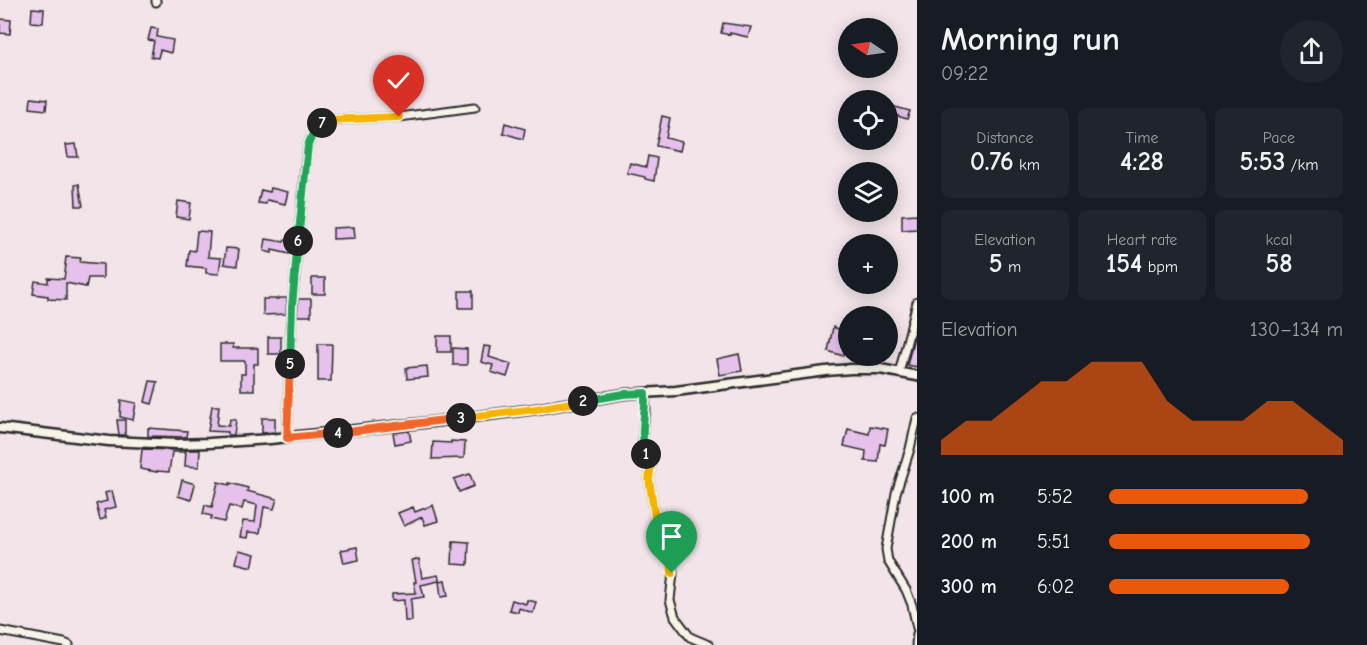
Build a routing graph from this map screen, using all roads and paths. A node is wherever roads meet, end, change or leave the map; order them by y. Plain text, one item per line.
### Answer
1 (475, 107) dead end
2 (917, 302) edge
3 (899, 373) junction
4 (917, 376) edge
5 (645, 393) junction
6 (917, 418) edge
7 (0, 428) edge
8 (287, 438) junction
9 (917, 628) edge
10 (0, 631) edge
11 (917, 634) edge
12 (69, 645) edge
13 (710, 645) edge
14 (916, 645) edge

1 - 8 street
2 - 3 street
3 - 4 street
3 - 5 street
5 - 8 street
5 - 13 street
6 - 9 street
7 - 8 street
10 - 12 street
11 - 14 street

